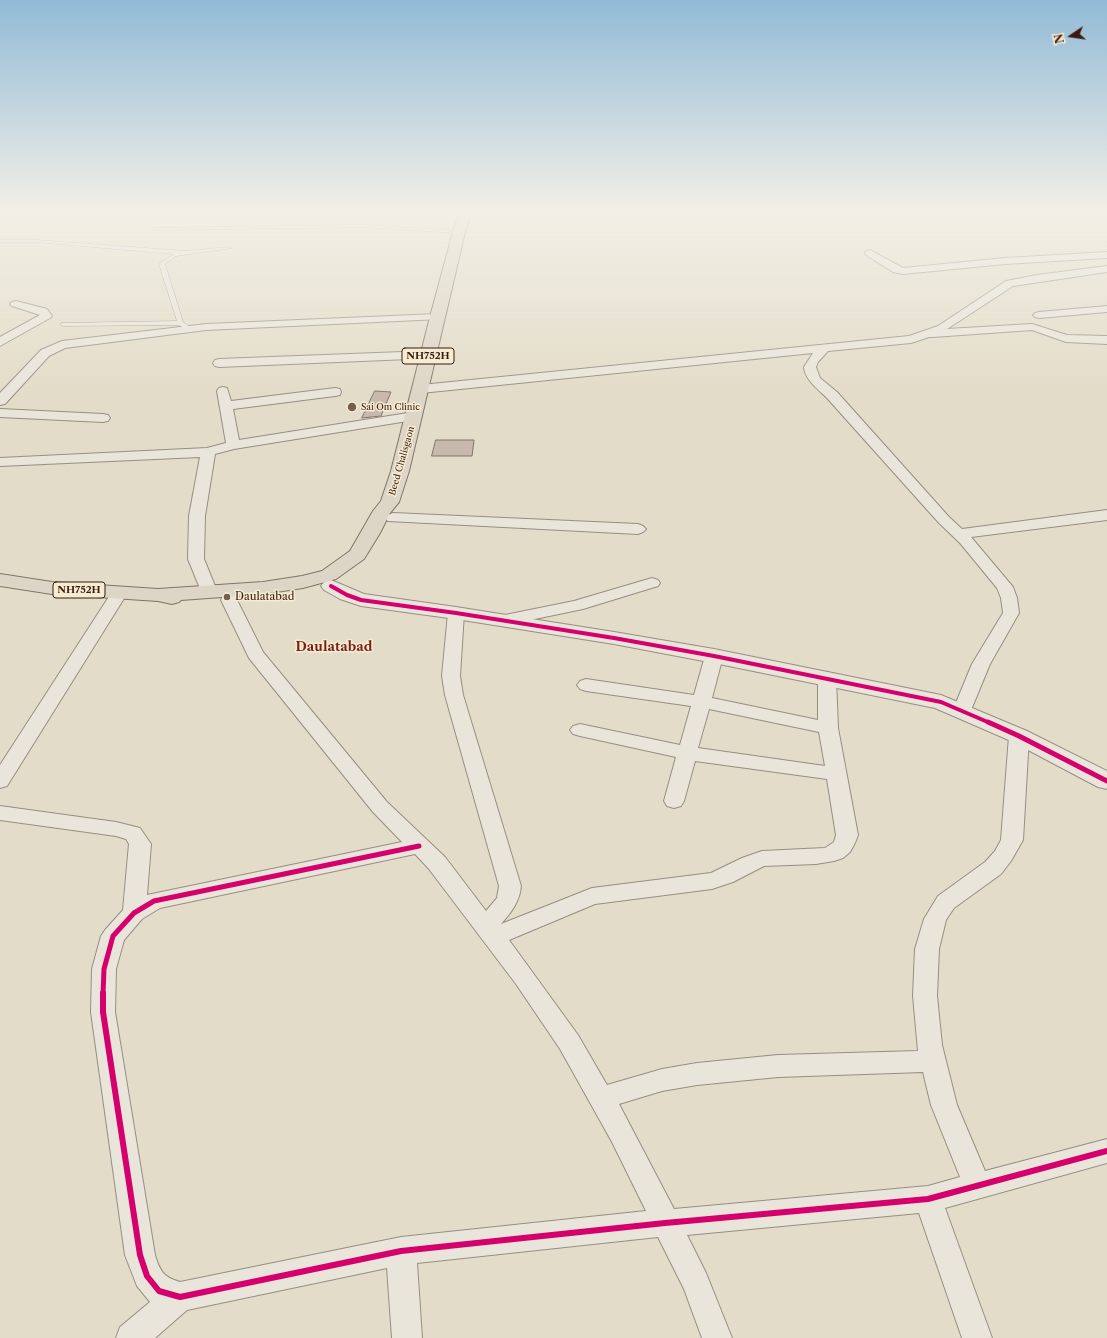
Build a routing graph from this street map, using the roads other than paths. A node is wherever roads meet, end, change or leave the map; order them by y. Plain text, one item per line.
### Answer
1 (165, 272) edge
2 (449, 272) edge
3 (1080, 272) edge
4 (16, 304) dead end
5 (1107, 309) edge
6 (1039, 315) dead end
7 (437, 317) junction
8 (63, 324) dead end
9 (184, 325) junction
10 (927, 335) junction
11 (1107, 340) edge
12 (0, 342) edge
13 (825, 347) junction
14 (428, 355) junction
15 (219, 363) dead end
16 (421, 389) junction
17 (223, 391) dead end
18 (335, 392) dead end
19 (0, 401) edge
20 (226, 406) junction
21 (0, 413) edge
22 (414, 416) junction
23 (103, 418) dead end
24 (233, 446) junction
25 (208, 452) junction
26 (0, 462) edge
27 (391, 510) junction
28 (1107, 515) edge
29 (638, 530) dead end
30 (960, 534) junction
31 (0, 580) edge
32 (652, 583) dead end
33 (331, 586) junction
34 (120, 592) junction
35 (219, 596) junction
36 (456, 613) junction
37 (506, 620) junction
38 (714, 656) junction
39 (827, 678) junction
40 (586, 685) dead end
41 (701, 702) junction
42 (962, 710) junction
43 (828, 728) junction
44 (580, 730) dead end
45 (1019, 736) junction
46 (687, 753) junction
47 (836, 774) junction
48 (0, 781) edge
49 (1107, 781) edge
50 (674, 801) dead end
51 (0, 813) edge
52 (419, 846) junction
53 (134, 913) junction
54 (489, 931) junction
55 (933, 1061) junction
56 (601, 1098) junction
57 (1107, 1151) edge
58 (977, 1186) junction
59 (928, 1199) junction
60 (665, 1223) junction
61 (401, 1251) junction
62 (180, 1297) junction
63 (131, 1338) edge
64 (407, 1338) edge
65 (718, 1338) edge
66 (977, 1338) edge

1 - 9 lane
2 - 7 highway, Beed Chalisgaon / NH752H
3 - 10 street
4 - 12 street
5 - 6 street
7 - 9 street
7 - 14 highway, Beed Chalisgaon / NH752H
8 - 9 lane
9 - 19 street
10 - 11 street
10 - 13 street
13 - 16 street
13 - 30 street
14 - 15 street
14 - 16 highway, Beed Chalisgaon / NH752H
16 - 22 highway, Beed Chalisgaon / NH752H
17 - 20 street
18 - 20 street
20 - 24 street
21 - 23 street
22 - 24 street
22 - 27 highway, Beed Chalisgaon / NH752H
24 - 25 street
25 - 26 street
25 - 35 street
27 - 29 street
27 - 33 highway, Beed Chalisgaon / NH752H
27 - 35 highway, Beed Chalisgaon / NH752H
28 - 30 street
30 - 42 street
31 - 34 highway, Beed Chalisgaon / NH752H
32 - 37 street
33 - 35 highway, Beed Chalisgaon / NH752H
33 - 36 street
34 - 35 highway, Beed Chalisgaon / NH752H
34 - 48 street
35 - 52 street
36 - 37 street
36 - 54 street
37 - 38 street
38 - 39 street
38 - 41 street
39 - 42 street
39 - 43 street
40 - 41 street
41 - 43 street
41 - 46 street
42 - 45 street
43 - 47 street
44 - 46 street
45 - 49 street
45 - 55 street
46 - 47 street
46 - 50 street
47 - 54 street
51 - 53 street
52 - 53 street
52 - 54 street
53 - 62 street
54 - 56 street
55 - 56 street
55 - 58 street
56 - 60 street
57 - 58 street
58 - 59 street
59 - 60 street
59 - 66 street
60 - 61 street
60 - 65 street
61 - 62 street
61 - 64 street
62 - 63 street

